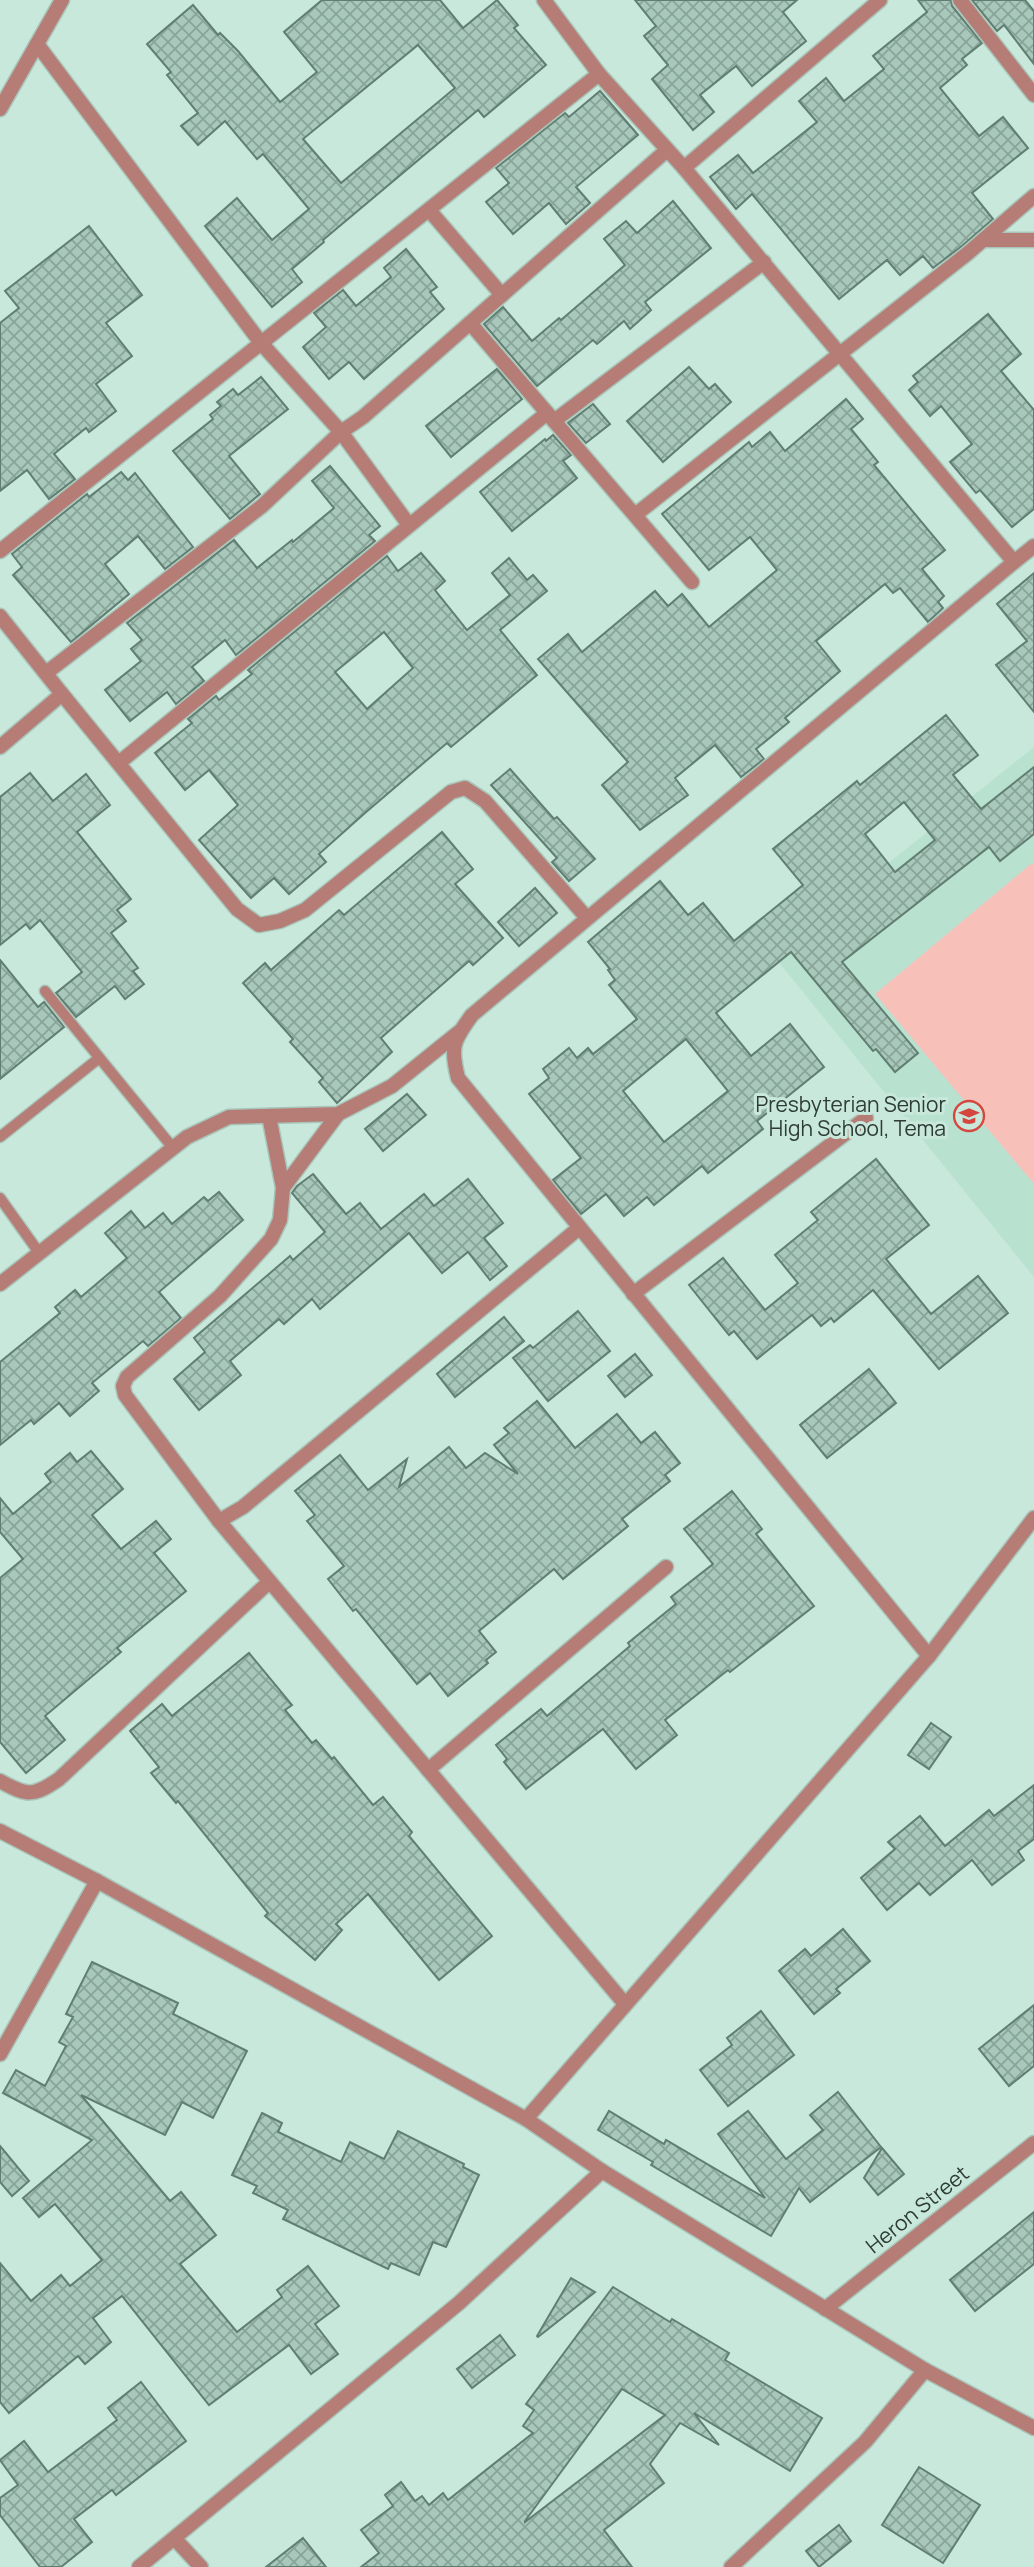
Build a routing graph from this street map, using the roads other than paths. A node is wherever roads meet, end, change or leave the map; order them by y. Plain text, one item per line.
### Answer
1 (62, 0) edge
2 (544, 0) edge
3 (880, 0) edge
4 (960, 0) edge
5 (37, 44) junction
6 (599, 74) junction
7 (1034, 95) edge
8 (0, 109) edge
9 (667, 150) junction
10 (684, 168) junction
11 (1034, 195) edge
12 (429, 210) junction
13 (984, 240) junction
14 (1034, 240) edge
15 (764, 262) junction
16 (502, 295) junction
17 (470, 323) junction
18 (261, 343) junction
19 (842, 355) junction
20 (551, 417) junction
21 (341, 432) junction
22 (635, 515) junction
23 (409, 525) junction
24 (1034, 546) edge
25 (0, 551) edge
26 (1014, 562) junction
27 (692, 582) dead end
28 (0, 616) edge
29 (46, 673) junction
30 (62, 694) junction
31 (0, 747) edge
32 (120, 762) junction
33 (587, 918) junction
34 (44, 991) dead end
35 (461, 1031) junction
36 (99, 1059) junction
37 (338, 1114) junction
38 (269, 1116) junction
39 (866, 1118) dead end
40 (0, 1137) edge
41 (173, 1148) junction
42 (283, 1188) junction
43 (0, 1198) edge
44 (579, 1228) junction
45 (40, 1254) junction
46 (0, 1284) edge
47 (633, 1294) junction
48 (1034, 1518) edge
49 (219, 1521) junction
50 (666, 1567) dead end
51 (269, 1582) junction
52 (929, 1656) junction
53 (428, 1770) junction
54 (0, 1781) edge
55 (0, 1831) edge
56 (97, 1881) junction
57 (625, 2004) junction
58 (0, 2054) edge
59 (526, 2119) junction
60 (1034, 2143) edge
61 (602, 2171) junction
62 (825, 2309) junction
63 (925, 2370) junction
64 (1034, 2428) edge
65 (175, 2539) junction
66 (139, 2567) edge
67 (201, 2567) edge
68 (731, 2567) edge

1 - 5 street
2 - 6 street
3 - 10 street
4 - 7 street
5 - 8 street
5 - 18 street
6 - 9 street
6 - 12 street
9 - 10 street
9 - 16 street
10 - 15 street
11 - 13 street
12 - 16 street
12 - 18 street
13 - 14 street
13 - 19 street
15 - 19 street
15 - 20 street
16 - 17 street
17 - 20 street
17 - 21 street
18 - 21 street
18 - 25 street
19 - 22 street
19 - 26 street
20 - 22 street
20 - 23 street
21 - 23 street
21 - 29 street
22 - 27 street
23 - 32 street
24 - 26 street
26 - 33 street
28 - 29 street
29 - 30 street
30 - 31 street
30 - 32 street
32 - 33 street
33 - 35 street
34 - 36 lane
35 - 37 street
35 - 44 street
36 - 40 lane
36 - 41 lane
37 - 38 street
37 - 42 street
38 - 41 street
38 - 42 street
39 - 47 street
41 - 45 street
42 - 49 street
43 - 45 lane
44 - 47 street
44 - 49 street
45 - 46 street
47 - 52 street
48 - 52 street
49 - 51 street
50 - 53 street
51 - 53 street
51 - 54 street
52 - 57 street
53 - 57 street
55 - 56 street
56 - 58 street
56 - 59 street
57 - 59 street
59 - 61 street
60 - 62 street, Heron Street
61 - 62 street
61 - 65 street
62 - 63 street
63 - 64 street
63 - 68 street
65 - 66 street
65 - 67 street

